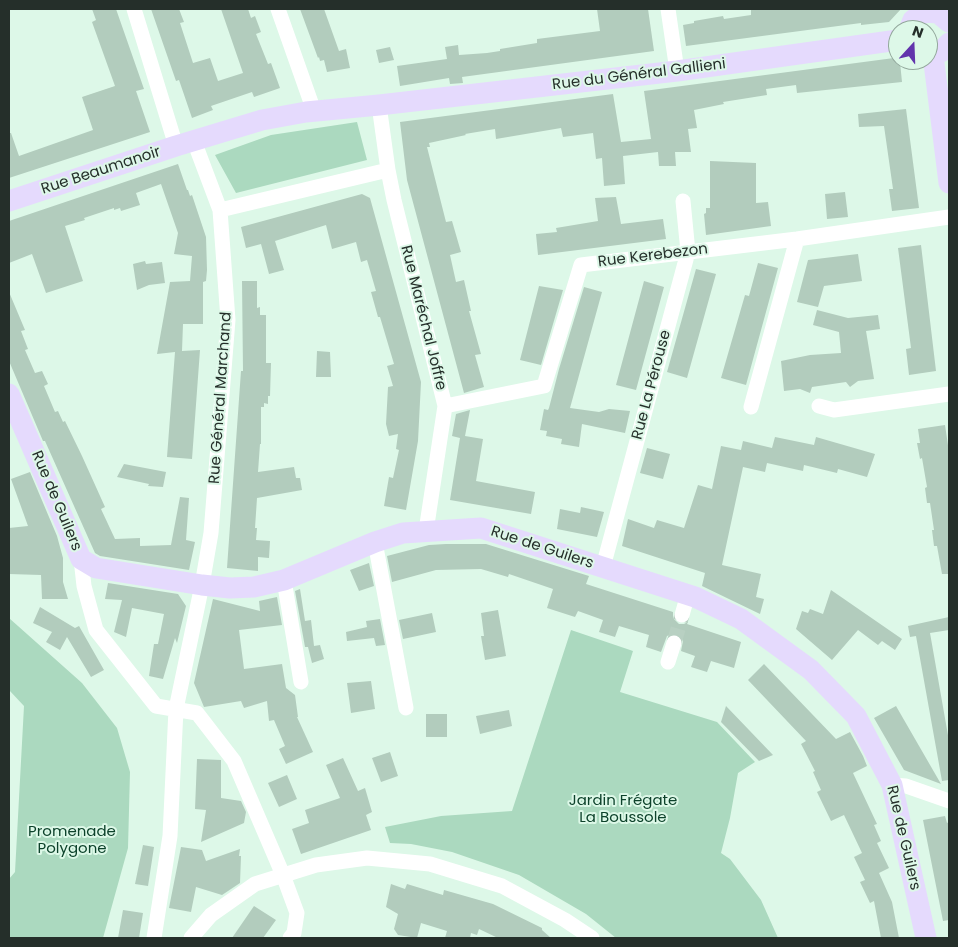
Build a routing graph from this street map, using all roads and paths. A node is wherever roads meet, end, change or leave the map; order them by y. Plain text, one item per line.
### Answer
1 (134, 9) edge
2 (278, 9) edge
3 (668, 9) edge
4 (948, 16) edge
5 (910, 20) edge
6 (888, 41) edge
7 (938, 62) edge
8 (677, 71) junction
9 (379, 105) junction
10 (314, 111) junction
11 (185, 144) junction
12 (388, 170) junction
13 (949, 184) edge
14 (9, 201) edge
15 (683, 201) dead end
16 (220, 210) junction
17 (949, 217) edge
18 (797, 239) junction
19 (688, 252) junction
20 (9, 394) edge
21 (949, 394) edge
22 (445, 406) junction
23 (819, 406) dead end
24 (751, 407) dead end
25 (426, 531) junction
26 (376, 542) junction
27 (81, 559) junction
28 (603, 567) junction
29 (284, 580) junction
30 (202, 584) junction
31 (688, 594) junction
32 (682, 615) tunnel mouth
33 (674, 643) tunnel mouth
34 (668, 662) dead end
35 (302, 682) dead end
36 (406, 708) dead end
37 (176, 709) junction
38 (892, 785) junction
39 (949, 801) edge
40 (283, 875) junction
41 (582, 935) edge
42 (154, 938) edge
43 (191, 938) edge
44 (290, 938) edge
45 (926, 938) edge

1 - 11 street, Rue Général Marchand
2 - 10 street
3 - 8 street
4 - 5 street
6 - 8 street, Rue du Général Gallieni
7 - 13 street
8 - 9 street, Rue du Général Gallieni
9 - 10 street, Rue du Général Gallieni
9 - 12 street, Rue Maréchal Joffre
10 - 11 street, Rue Beaumanoir
11 - 14 street, Rue Beaumanoir
11 - 16 street, Rue Général Marchand
12 - 16 street
12 - 22 street, Rue Maréchal Joffre
15 - 19 street, Rue La Pérouse
16 - 30 street, Rue Général Marchand
17 - 18 street, Rue Kerebezon
18 - 19 street, Rue Kerebezon
18 - 24 street
19 - 22 street, Rue Kerebezon
19 - 28 street, Rue La Pérouse
20 - 27 street, Rue de Guilers
21 - 23 street
22 - 25 street, Rue Maréchal Joffre
25 - 26 street, Rue de Guilers
25 - 28 street, Rue de Guilers
26 - 29 street, Rue de Guilers
26 - 36 street
27 - 30 street, Rue de Guilers
27 - 37 street
28 - 31 street, Rue de Guilers
29 - 30 street, Rue de Guilers
29 - 35 street
30 - 37 street, Rue Général Marchand
31 - 32 street
31 - 38 street, Rue de Guilers
33 - 34 street
37 - 40 street
37 - 42 street, Rue Général Marchand
38 - 39 street
38 - 45 street, Rue de Guilers
40 - 41 street
40 - 43 street
40 - 44 street

